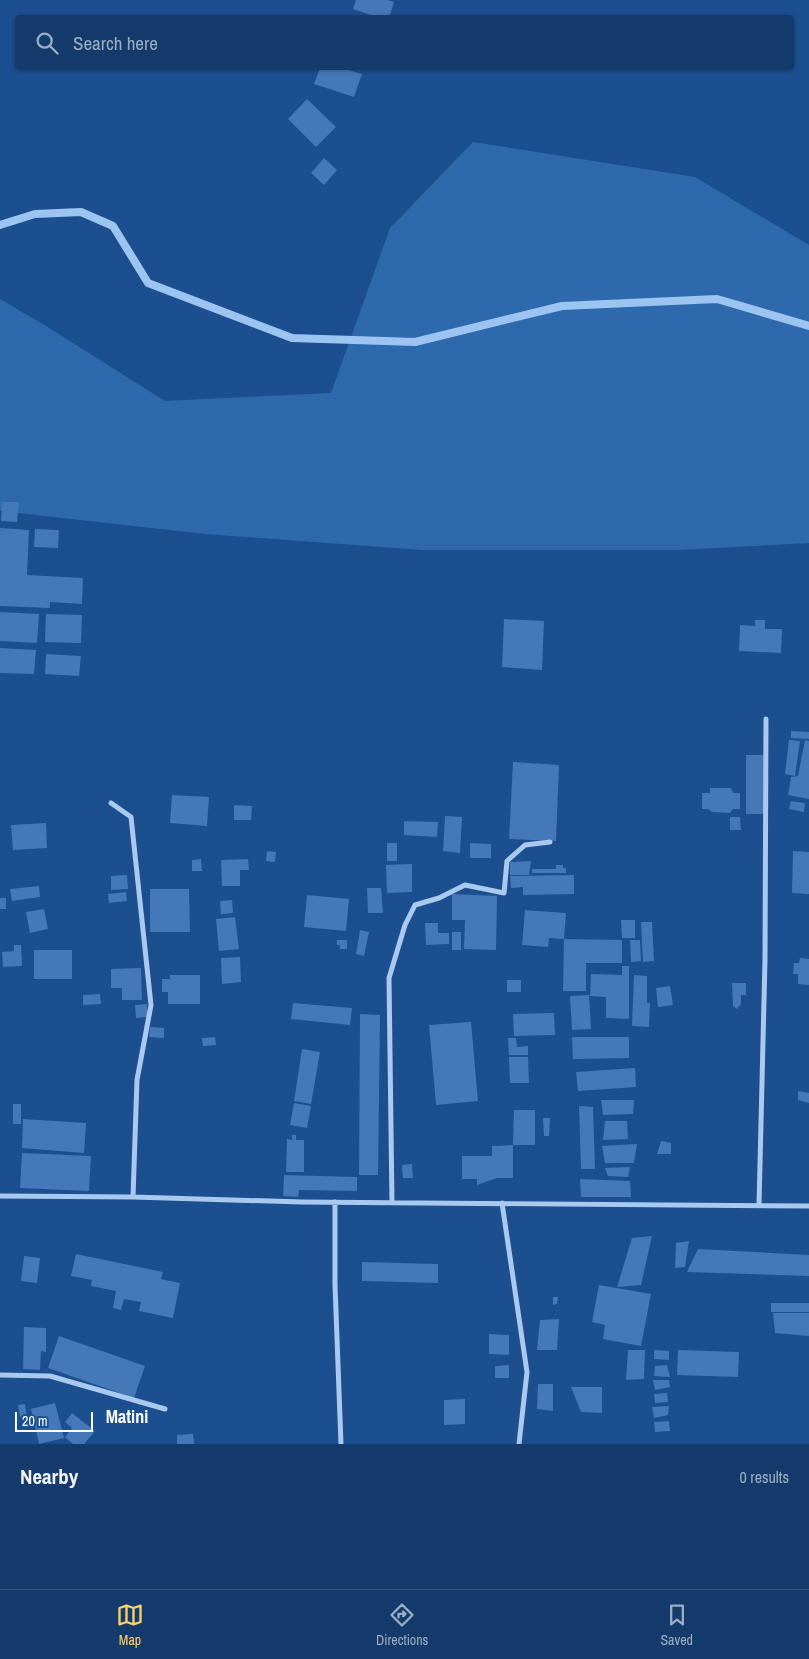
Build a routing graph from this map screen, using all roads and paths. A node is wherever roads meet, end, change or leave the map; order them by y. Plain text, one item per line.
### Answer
1 (766, 719) dead end
2 (112, 803) dead end
3 (550, 842) dead end
4 (0, 1196) edge
5 (133, 1197) junction
6 (335, 1202) junction
7 (392, 1203) junction
8 (502, 1203) junction
9 (759, 1205) junction
10 (809, 1206) edge
11 (0, 1375) edge
12 (165, 1409) dead end
13 (341, 1444) edge
14 (519, 1444) edge

1 - 9 street
2 - 5 street
3 - 7 street
4 - 5 street
5 - 6 street
6 - 7 street
6 - 13 street
7 - 8 street
8 - 9 street
8 - 14 street
9 - 10 street
11 - 12 street

